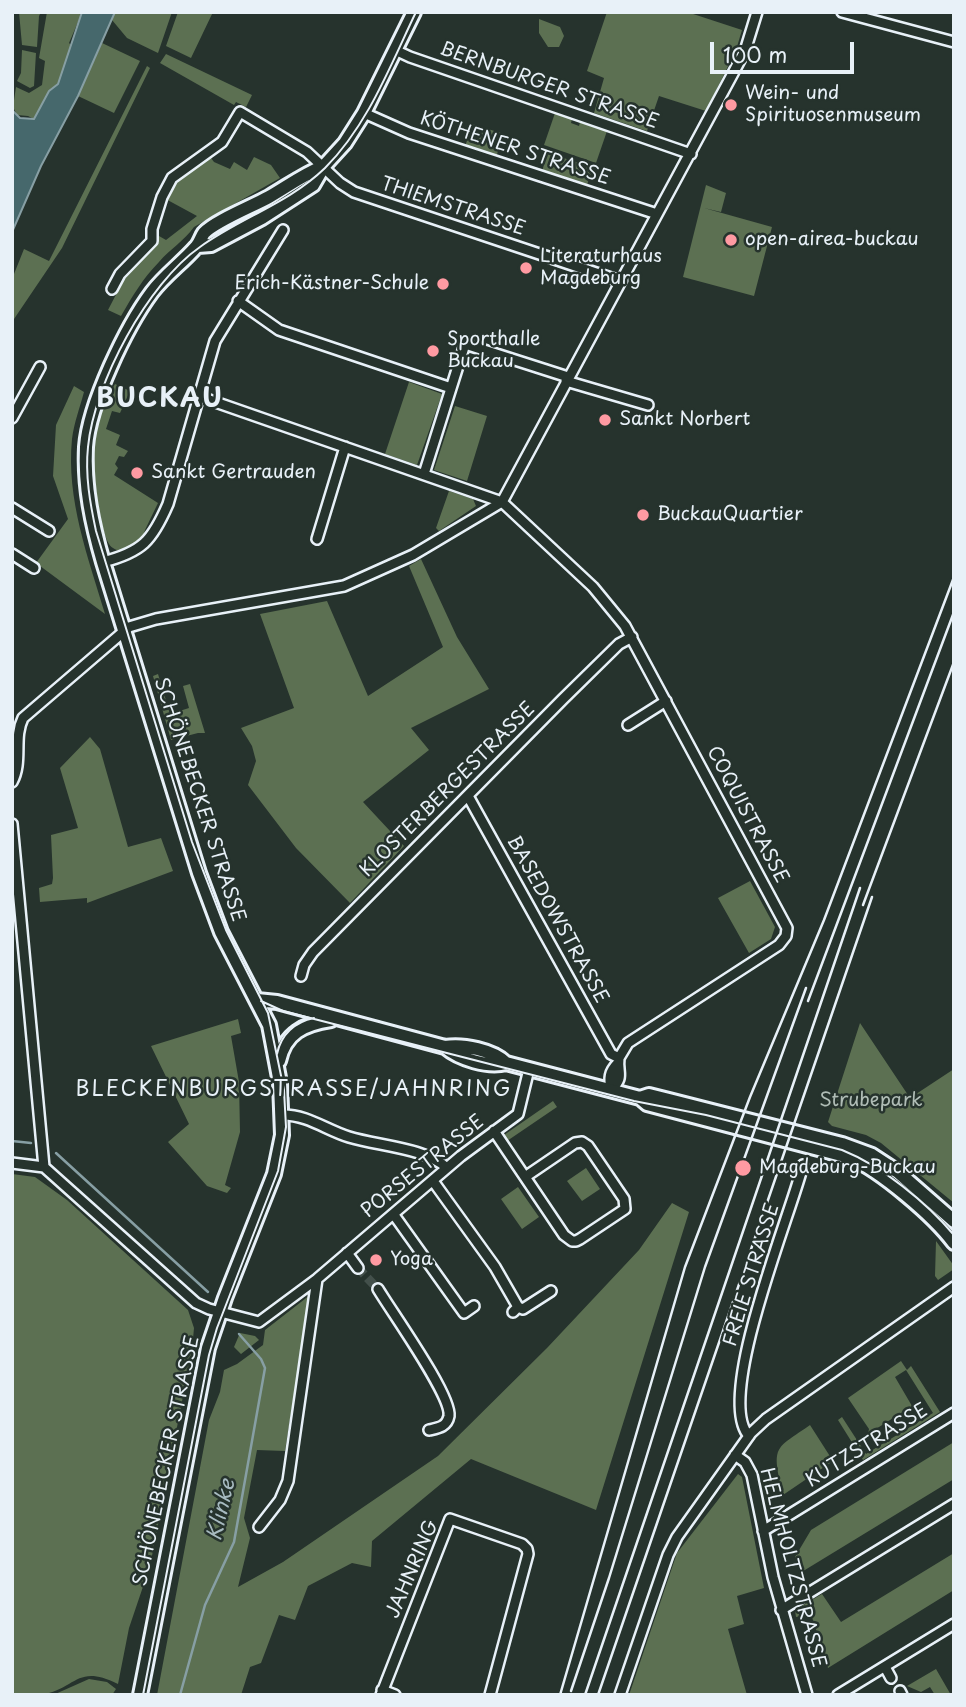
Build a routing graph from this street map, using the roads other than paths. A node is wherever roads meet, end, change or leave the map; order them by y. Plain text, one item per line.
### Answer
1 (414, 12) edge
2 (757, 12) edge
3 (842, 12) edge
4 (954, 42) edge
5 (395, 50) junction
6 (364, 113) junction
7 (691, 155) junction
8 (324, 166) junction
9 (657, 214) junction
10 (283, 230) dead end
11 (620, 281) junction
12 (112, 289) dead end
13 (238, 301) junction
14 (40, 367) dead end
15 (567, 379) junction
16 (452, 387) junction
17 (198, 396) junction
18 (648, 405) dead end
19 (12, 418) edge
20 (345, 447) junction
21 (424, 474) junction
22 (502, 502) junction
23 (12, 508) edge
24 (49, 531) dead end
25 (317, 539) dead end
26 (12, 554) edge
27 (103, 562) junction
28 (34, 568) dead end
29 (124, 631) junction
30 (632, 637) junction
31 (666, 701) junction
32 (628, 725) dead end
33 (12, 782) edge
34 (468, 796) junction
35 (12, 824) edge
36 (301, 976) dead end
37 (257, 1000) junction
38 (336, 1019) junction
39 (619, 1061) junction
40 (278, 1069) junction
41 (529, 1069) junction
42 (611, 1090) junction
43 (640, 1098) junction
44 (283, 1115) junction
45 (494, 1131) junction
46 (12, 1163) edge
47 (803, 1165) dead end
48 (44, 1167) junction
49 (447, 1168) junction
50 (525, 1177) junction
51 (433, 1181) junction
52 (394, 1215) junction
53 (954, 1221) edge
54 (954, 1243) edge
55 (346, 1254) junction
56 (358, 1268) tunnel mouth
57 (317, 1279) junction
58 (954, 1287) edge
59 (378, 1289) tunnel mouth
60 (551, 1290) dead end
61 (474, 1306) dead end
62 (220, 1312) junction
63 (954, 1413) edge
64 (429, 1430) dead end
65 (749, 1436) junction
66 (736, 1455) junction
67 (954, 1504) edge
68 (259, 1527) dead end
69 (763, 1531) junction
70 (781, 1610) junction
71 (954, 1624) edge
72 (885, 1667) junction
73 (891, 1678) dead end
74 (381, 1692) edge
75 (140, 1695) edge
76 (395, 1695) edge
77 (490, 1695) edge
78 (620, 1695) edge
79 (807, 1695) edge
80 (838, 1695) edge

1 - 5 main road, SCHÖNEBECKER STRASSE
2 - 7 street
3 - 4 street
5 - 6 main road, SCHÖNEBECKER STRASSE
5 - 7 street, BERNBURGER STRASSE
6 - 8 main road, SCHÖNEBECKER STRASSE
6 - 9 street, KÖTHENER STRASSE
7 - 9 street
8 - 11 street, THIEMSTRASSE
8 - 12 street, THIEMSTRASSE
8 - 27 main road, SCHÖNEBECKER STRASSE
9 - 11 street
10 - 13 street
11 - 15 street
13 - 16 street
13 - 17 street
14 - 19 street
15 - 16 street
15 - 18 street
15 - 22 street
16 - 21 street
17 - 20 street
17 - 27 street
20 - 21 street
20 - 25 street
21 - 22 street
22 - 29 street
22 - 30 street, COQUISTRASSE
23 - 24 street
26 - 28 street
27 - 29 main road, SCHÖNEBECKER STRASSE
29 - 33 street
29 - 37 main road, SCHÖNEBECKER STRASSE
30 - 31 street, COQUISTRASSE
30 - 34 street, KLOSTERBERGESTRASSE
31 - 32 street
31 - 39 street, COQUISTRASSE
34 - 36 street, KLOSTERBERGESTRASSE
34 - 39 street, BASEDOWSTRASSE
35 - 48 street
37 - 38 main road
37 - 40 main road, SCHÖNEBECKER STRASSE
38 - 40 main road
38 - 41 main road
39 - 42 street
40 - 44 main road, SCHÖNEBECKER STRASSE
41 - 42 main road
41 - 45 street, PORSESTRASSE
42 - 43 main road
43 - 53 main road
43 - 54 main road
44 - 49 street
44 - 62 main road, SCHÖNEBECKER STRASSE
45 - 49 street, PORSESTRASSE
45 - 50 street
46 - 48 street
47 - 65 street, FREIE STRASSE
48 - 62 street, PORSESTRASSE
49 - 51 street, PORSESTRASSE
50 - 50 street
51 - 52 street, PORSESTRASSE
51 - 60 street
52 - 55 street, PORSESTRASSE
52 - 61 street
55 - 56 street
55 - 57 street, PORSESTRASSE
57 - 62 street, PORSESTRASSE
57 - 68 street
58 - 65 street
59 - 64 street
62 - 75 main road, SCHÖNEBECKER STRASSE
63 - 69 street, KUTZSTRASSE
65 - 66 street
66 - 69 street, HELMHOLTZSTRASSE
66 - 78 street
67 - 70 street
69 - 70 street, HELMHOLTZSTRASSE
70 - 79 street, HELMHOLTZSTRASSE
71 - 72 street
72 - 73 street
72 - 80 street
74 - 76 street, JAHNRING
74 - 77 street, JAHNRING

